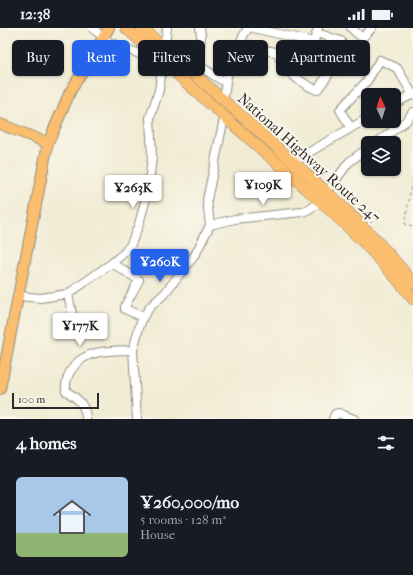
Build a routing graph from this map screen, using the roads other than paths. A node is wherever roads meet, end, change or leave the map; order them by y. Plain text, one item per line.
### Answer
1 (92, 28) edge
2 (109, 28) edge
3 (126, 28) edge
4 (142, 28) edge
5 (167, 28) edge
6 (200, 28) edge
7 (248, 28) edge
8 (253, 28) edge
9 (351, 28) edge
10 (372, 28) edge
11 (318, 31) edge
12 (103, 37) junction
13 (138, 40) edge
14 (156, 40) edge
15 (163, 40) edge
16 (201, 40) edge
17 (242, 40) edge
18 (305, 40) edge
19 (339, 40) edge
20 (138, 53) edge
21 (205, 70) edge
22 (161, 76) edge
23 (176, 76) edge
24 (195, 76) edge
25 (228, 76) edge
26 (295, 76) edge
27 (327, 76) edge
28 (226, 82) junction
29 (410, 83) edge
30 (413, 94) edge
31 (222, 100) junction
32 (401, 100) edge
33 (412, 116) edge
34 (227, 120) junction
35 (361, 122) edge
36 (0, 124) edge
37 (351, 128) junction
38 (386, 136) edge
39 (48, 143) junction
40 (361, 153) edge
41 (294, 162) junction
42 (324, 197) junction
43 (210, 225) junction
44 (112, 263) junction
45 (413, 283) edge
46 (68, 294) junction
47 (18, 296) junction
48 (413, 299) edge
49 (143, 317) junction
50 (74, 323) dead end
51 (133, 350) junction
52 (0, 389) edge
53 (86, 419) edge
54 (137, 419) edge
55 (333, 419) edge
56 (354, 419) edge

1 - 12 street
2 - 12 main road
3 - 13 highway, National Highway Route 247
4 - 14 highway, National Highway Route 247
5 - 15 street
6 - 16 street
7 - 17 street
8 - 18 street
9 - 10 street
11 - 19 street
12 - 20 street
12 - 39 main road
21 - 28 street
22 - 44 street
23 - 34 highway, National Highway Route 247
24 - 31 highway, National Highway Route 247
25 - 28 street
26 - 27 street
28 - 31 street
29 - 30 street
29 - 37 street
30 - 32 street
31 - 41 highway, National Highway Route 247
33 - 38 street
34 - 42 highway, National Highway Route 247
34 - 43 street
35 - 37 street
36 - 39 main road
37 - 41 street
39 - 47 main road
40 - 42 street
41 - 42 highway, National Highway Route 247
42 - 43 street
42 - 45 highway, National Highway Route 247
42 - 48 highway, National Highway Route 247
43 - 49 street
44 - 46 street
44 - 49 street
46 - 47 street
46 - 50 street
47 - 52 main road
49 - 51 street
51 - 53 street
51 - 54 street
55 - 56 street

